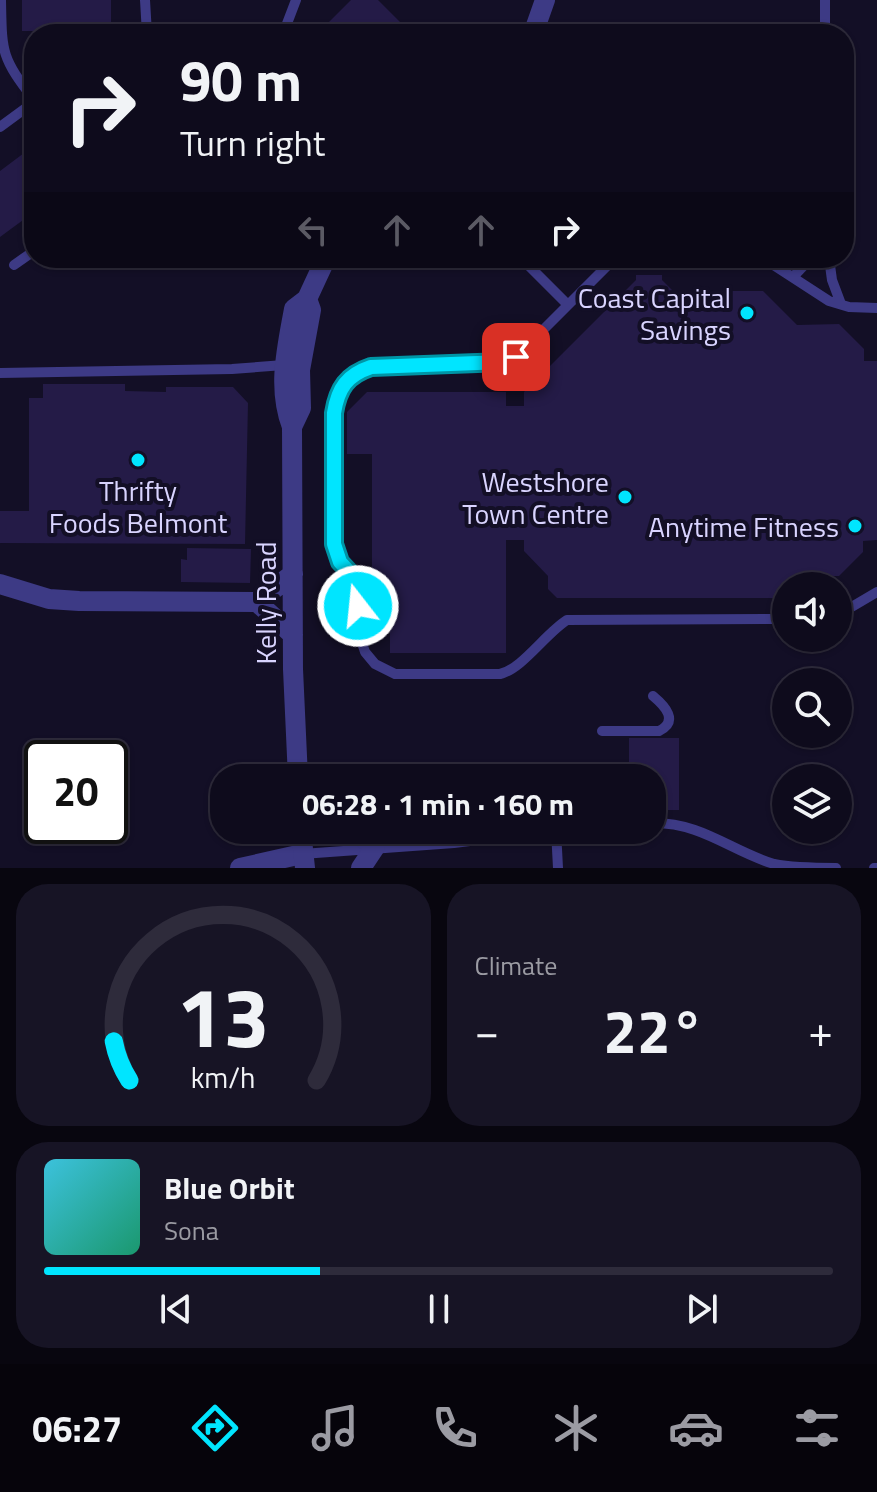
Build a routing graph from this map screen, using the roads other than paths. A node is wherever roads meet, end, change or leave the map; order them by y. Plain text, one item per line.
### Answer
1 (1, 0) edge
2 (145, 0) edge
3 (296, 0) edge
4 (545, 0) edge
5 (825, 0) edge
6 (146, 24) edge
7 (287, 24) edge
8 (537, 24) edge
9 (825, 24) edge
10 (24, 87) edge
11 (24, 109) edge
12 (0, 127) edge
13 (24, 258) edge
14 (14, 265) dead end
15 (321, 268) edge
16 (531, 268) edge
17 (605, 268) edge
18 (778, 268) edge
19 (802, 268) edge
20 (830, 268) edge
21 (793, 277) junction
22 (307, 299) junction
23 (841, 304) junction
24 (568, 305) junction
25 (877, 308) edge
26 (284, 365) junction
27 (0, 373) edge
28 (292, 427) junction
29 (293, 574) junction
30 (0, 584) edge
31 (877, 592) edge
32 (257, 602) junction
33 (852, 607) edge
34 (772, 619) edge
35 (293, 635) junction
36 (653, 696) dead end
37 (602, 731) dead end
38 (298, 764) edge
39 (666, 824) edge
40 (371, 844) edge
41 (434, 844) edge
42 (557, 844) edge
43 (375, 847) junction
44 (304, 861) edge
45 (771, 866) edge
46 (240, 868) edge
47 (361, 868) edge
48 (558, 868) edge
49 (836, 868) edge

1 - 10 lane
2 - 6 lane
3 - 7 lane
4 - 8 street
5 - 9 lane
11 - 12 lane
13 - 14 lane
15 - 22 street, Kelly Road
16 - 24 lane
17 - 24 lane
18 - 21 lane
19 - 21 lane
20 - 23 lane
21 - 23 lane
22 - 26 street, Kelly Road
22 - 28 street, Kelly Road
23 - 25 lane
24 - 34 lane
26 - 27 lane
26 - 28 street, Kelly Road
28 - 29 street, Kelly Road
29 - 32 street
29 - 35 street, Kelly Road
30 - 32 street
31 - 33 lane
32 - 35 street
35 - 38 street, Kelly Road
36 - 37 lane
39 - 45 lane
40 - 43 street
41 - 43 lane
42 - 48 lane
43 - 44 lane
43 - 47 street
44 - 46 street
45 - 49 lane

